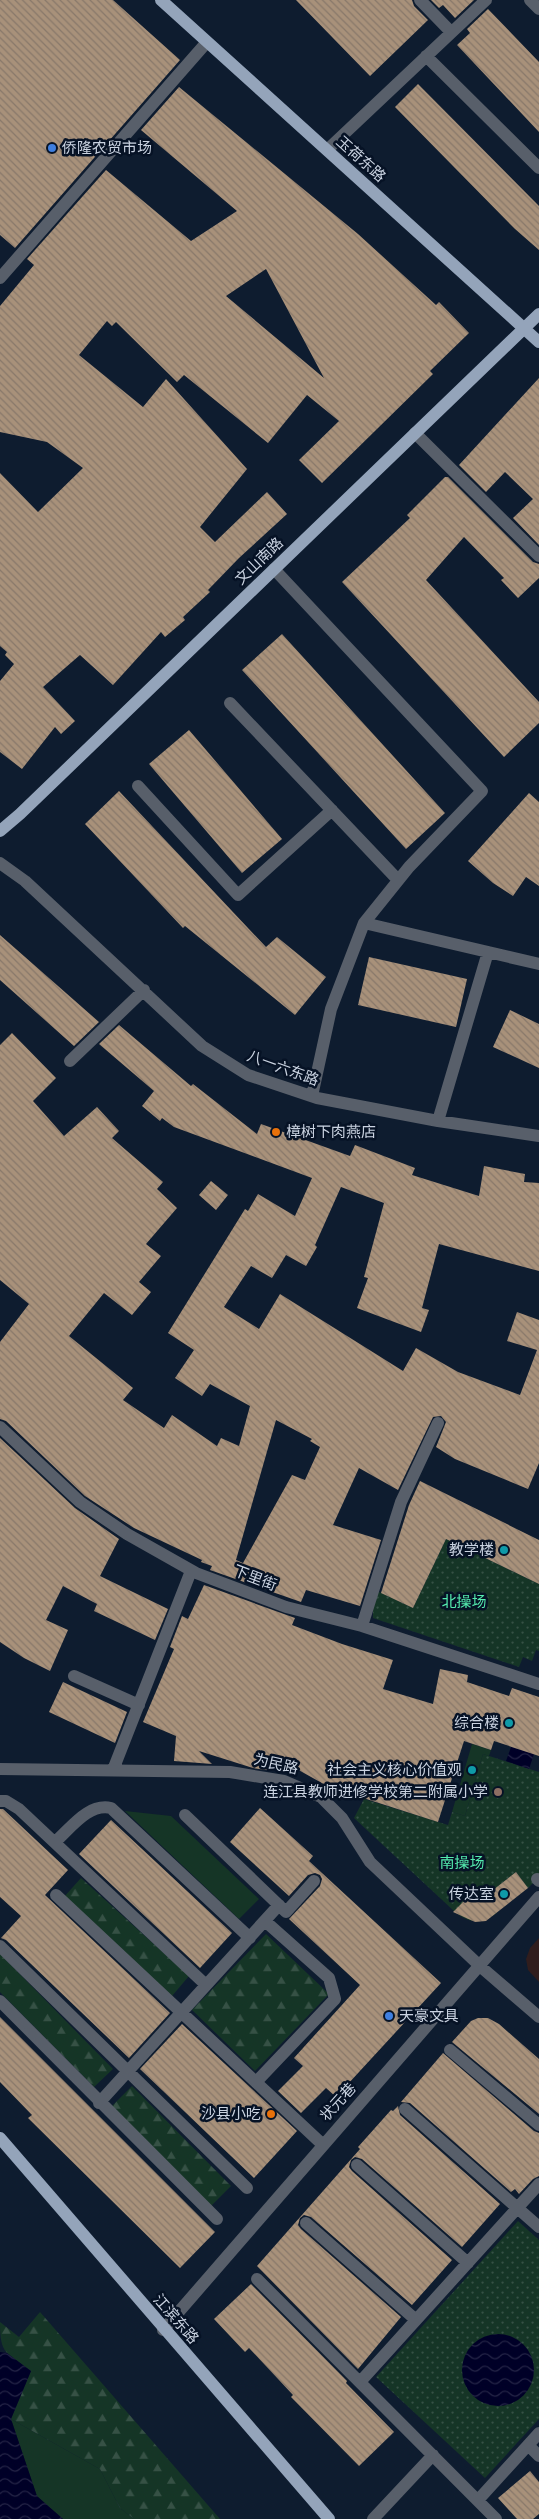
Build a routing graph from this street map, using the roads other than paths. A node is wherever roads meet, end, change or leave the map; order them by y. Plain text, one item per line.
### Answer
1 (160, 0) edge
2 (420, 0) edge
3 (486, 0) edge
4 (530, 0) edge
5 (539, 9) edge
6 (451, 32) junction
7 (207, 42) junction
8 (426, 56) junction
9 (326, 150) junction
10 (539, 168) edge
11 (0, 278) edge
12 (539, 314) edge
13 (524, 328) junction
14 (539, 342) edge
15 (415, 433) junction
16 (539, 556) edge
17 (274, 569) junction
18 (230, 703) dead end
19 (138, 786) dead end
20 (332, 810) junction
21 (0, 831) edge
22 (0, 863) edge
23 (398, 880) junction
24 (364, 924) junction
25 (488, 952) junction
26 (539, 964) edge
27 (144, 990) junction
28 (70, 1060) dead end
29 (312, 1096) junction
30 (438, 1121) junction
31 (539, 1136) edge
32 (438, 1424) dead end
33 (0, 1427) edge
34 (191, 1571) junction
35 (362, 1626) junction
36 (74, 1676) dead end
37 (539, 1684) edge
38 (139, 1705) junction
39 (0, 1769) edge
40 (113, 1770) junction
41 (0, 1802) edge
42 (185, 1815) dead end
43 (55, 1842) junction
44 (314, 1881) dead end
45 (56, 1895) dead end
46 (539, 1897) edge
47 (279, 1906) junction
48 (265, 1921) junction
49 (250, 1938) junction
50 (0, 1946) edge
51 (481, 1967) junction
52 (206, 1984) junction
53 (0, 2001) edge
54 (181, 2011) junction
55 (539, 2017) edge
56 (450, 2050) dead end
57 (128, 2072) junction
58 (256, 2082) junction
59 (99, 2103) junction
60 (405, 2109) dead end
61 (539, 2125) edge
62 (0, 2138) edge
63 (322, 2144) junction
64 (357, 2165) dead end
65 (539, 2184) edge
66 (247, 2188) dead end
67 (517, 2207) junction
68 (217, 2219) dead end
69 (306, 2223) dead end
70 (539, 2227) edge
71 (468, 2262) junction
72 (257, 2279) dead end
73 (416, 2320) junction
74 (163, 2330) junction
75 (360, 2382) junction
76 (539, 2433) edge
77 (528, 2445) junction
78 (433, 2455) junction
79 (539, 2456) edge
80 (479, 2499) junction
81 (329, 2519) edge
82 (373, 2519) edge
83 (496, 2519) edge

1 - 7 main road, 玉荷东路
2 - 6 street
3 - 6 street
4 - 5 street
6 - 8 street
7 - 9 main road, 玉荷东路
7 - 11 street
8 - 9 street
8 - 10 street
9 - 13 main road, 玉荷东路
12 - 13 main road, 文山南路
13 - 14 main road, 玉荷东路
13 - 15 main road, 文山南路
15 - 16 street
15 - 17 main road, 文山南路
17 - 21 main road, 文山南路
17 - 23 street
18 - 20 street
19 - 20 street
20 - 23 street
22 - 27 street, 八一六东路
23 - 24 street
24 - 25 street
24 - 29 street
25 - 26 street
25 - 30 street
27 - 28 street
27 - 29 street, 八一六东路
29 - 30 street, 八一六东路
30 - 31 street, 八一六东路
32 - 35 street
33 - 34 street, 下里街
34 - 35 street, 下里街
34 - 38 street
35 - 37 street, 下里街
36 - 38 street
38 - 40 street
39 - 40 street, 为民路
40 - 51 street, 为民路
41 - 43 street
42 - 47 street
43 - 49 street
43 - 52 street
44 - 47 street
45 - 54 street
46 - 51 street, 状元巷
47 - 48 street
48 - 49 street
48 - 58 street
49 - 52 street
50 - 57 street
51 - 55 street, 为民路
51 - 63 street, 状元巷
52 - 54 street
53 - 59 street
54 - 57 street
54 - 58 street
56 - 61 street
57 - 59 street
57 - 66 street
58 - 63 street
59 - 68 street
60 - 67 street
62 - 74 main road, 江滨东路
63 - 74 street, 状元巷
64 - 71 street
65 - 67 street
67 - 70 street
67 - 71 street
69 - 73 street
71 - 73 street
72 - 75 street
73 - 75 street
74 - 81 main road, 江滨东路
75 - 78 street
76 - 77 street
77 - 79 street
77 - 80 street
78 - 80 street
78 - 82 street
80 - 83 street

